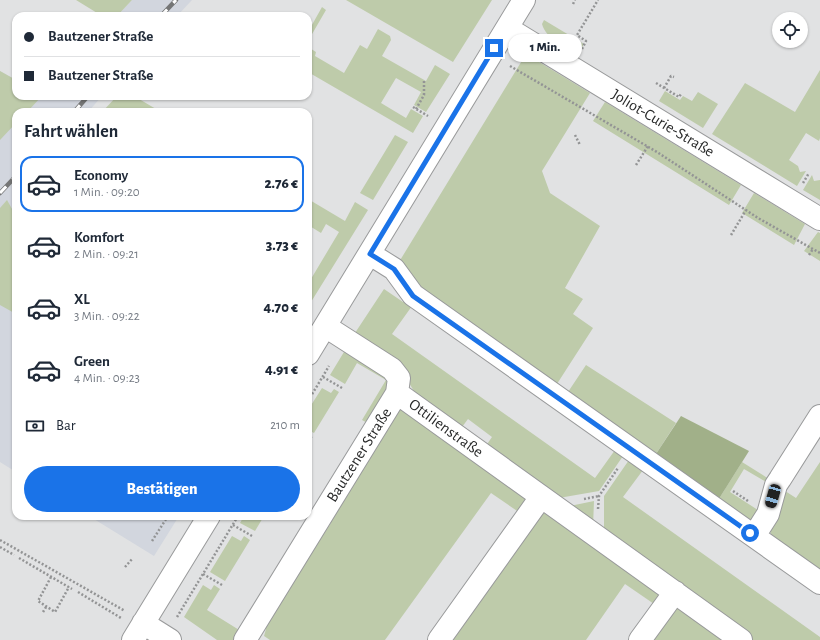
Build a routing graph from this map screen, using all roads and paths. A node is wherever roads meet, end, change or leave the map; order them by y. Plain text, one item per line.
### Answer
1 (524, 0) edge
2 (576, 0) edge
3 (598, 0) edge
4 (573, 4) dead end
5 (507, 28) junction
6 (586, 41) dead end
7 (510, 66) dead end
8 (674, 77) dead end
9 (424, 80) dead end
10 (656, 83) dead end
11 (664, 88) junction
12 (681, 94) dead end
13 (413, 107) dead end
14 (416, 109) junction
15 (428, 116) dead end
16 (575, 135) dead end
17 (580, 145) dead end
18 (648, 146) junction
19 (636, 166) dead end
20 (809, 173) dead end
21 (800, 188) dead end
22 (746, 210) junction
23 (820, 219) edge
24 (731, 235) dead end
25 (813, 249) junction
26 (820, 253) edge
27 (370, 254) junction
28 (810, 255) dead end
29 (325, 326) junction
30 (312, 347) edge
31 (323, 377) dead end
32 (342, 388) dead end
33 (397, 393) junction
34 (820, 416) edge
35 (632, 450) junction
36 (733, 491) dead end
37 (541, 497) junction
38 (753, 504) dead end
39 (165, 520) edge
40 (206, 520) edge
41 (236, 520) edge
42 (233, 524) junction
43 (252, 536) dead end
44 (754, 536) junction
45 (599, 538) junction
46 (0, 540) edge
47 (152, 541) dead end
48 (0, 547) edge
49 (14, 555) dead end
50 (19, 558) dead end
51 (134, 558) dead end
52 (125, 567) dead end
53 (204, 574) junction
54 (51, 577) junction
55 (820, 583) edge
56 (222, 585) dead end
57 (78, 592) dead end
58 (675, 592) junction
59 (46, 607) junction
60 (44, 612) dead end
61 (177, 618) dead end
62 (132, 624) edge
63 (170, 640) edge
64 (245, 640) edge
65 (439, 640) edge
66 (640, 640) edge
67 (741, 640) edge

1 - 5 street
2 - 4 path
3 - 6 path
5 - 23 street, Joliot-Curie-Straße
5 - 27 street
7 - 18 path
8 - 11 path
9 - 14 path
10 - 11 path
11 - 12 path
13 - 14 path
14 - 15 path
16 - 17 path
18 - 19 path
18 - 22 path
20 - 21 path
22 - 24 path
22 - 25 path
25 - 26 path
25 - 28 path
27 - 29 street
27 - 35 street
29 - 30 street
29 - 33 street, Ottilienstraße
31 - 32 path
33 - 37 street, Ottilienstraße
33 - 64 street, Bautzener Straße
34 - 44 street
35 - 44 street
35 - 45 path
36 - 38 path
37 - 45 street, Ottilienstraße
37 - 65 street
39 - 47 path
40 - 62 street
41 - 42 path
42 - 43 path
42 - 53 path
44 - 55 street
45 - 58 street, Ottilienstraße
46 - 62 path
48 - 49 path
50 - 54 path
51 - 52 path
53 - 56 path
53 - 61 path
54 - 59 path
54 - 59 path
57 - 62 path
58 - 66 street
58 - 67 street, Ottilienstraße
59 - 60 path
62 - 63 street

